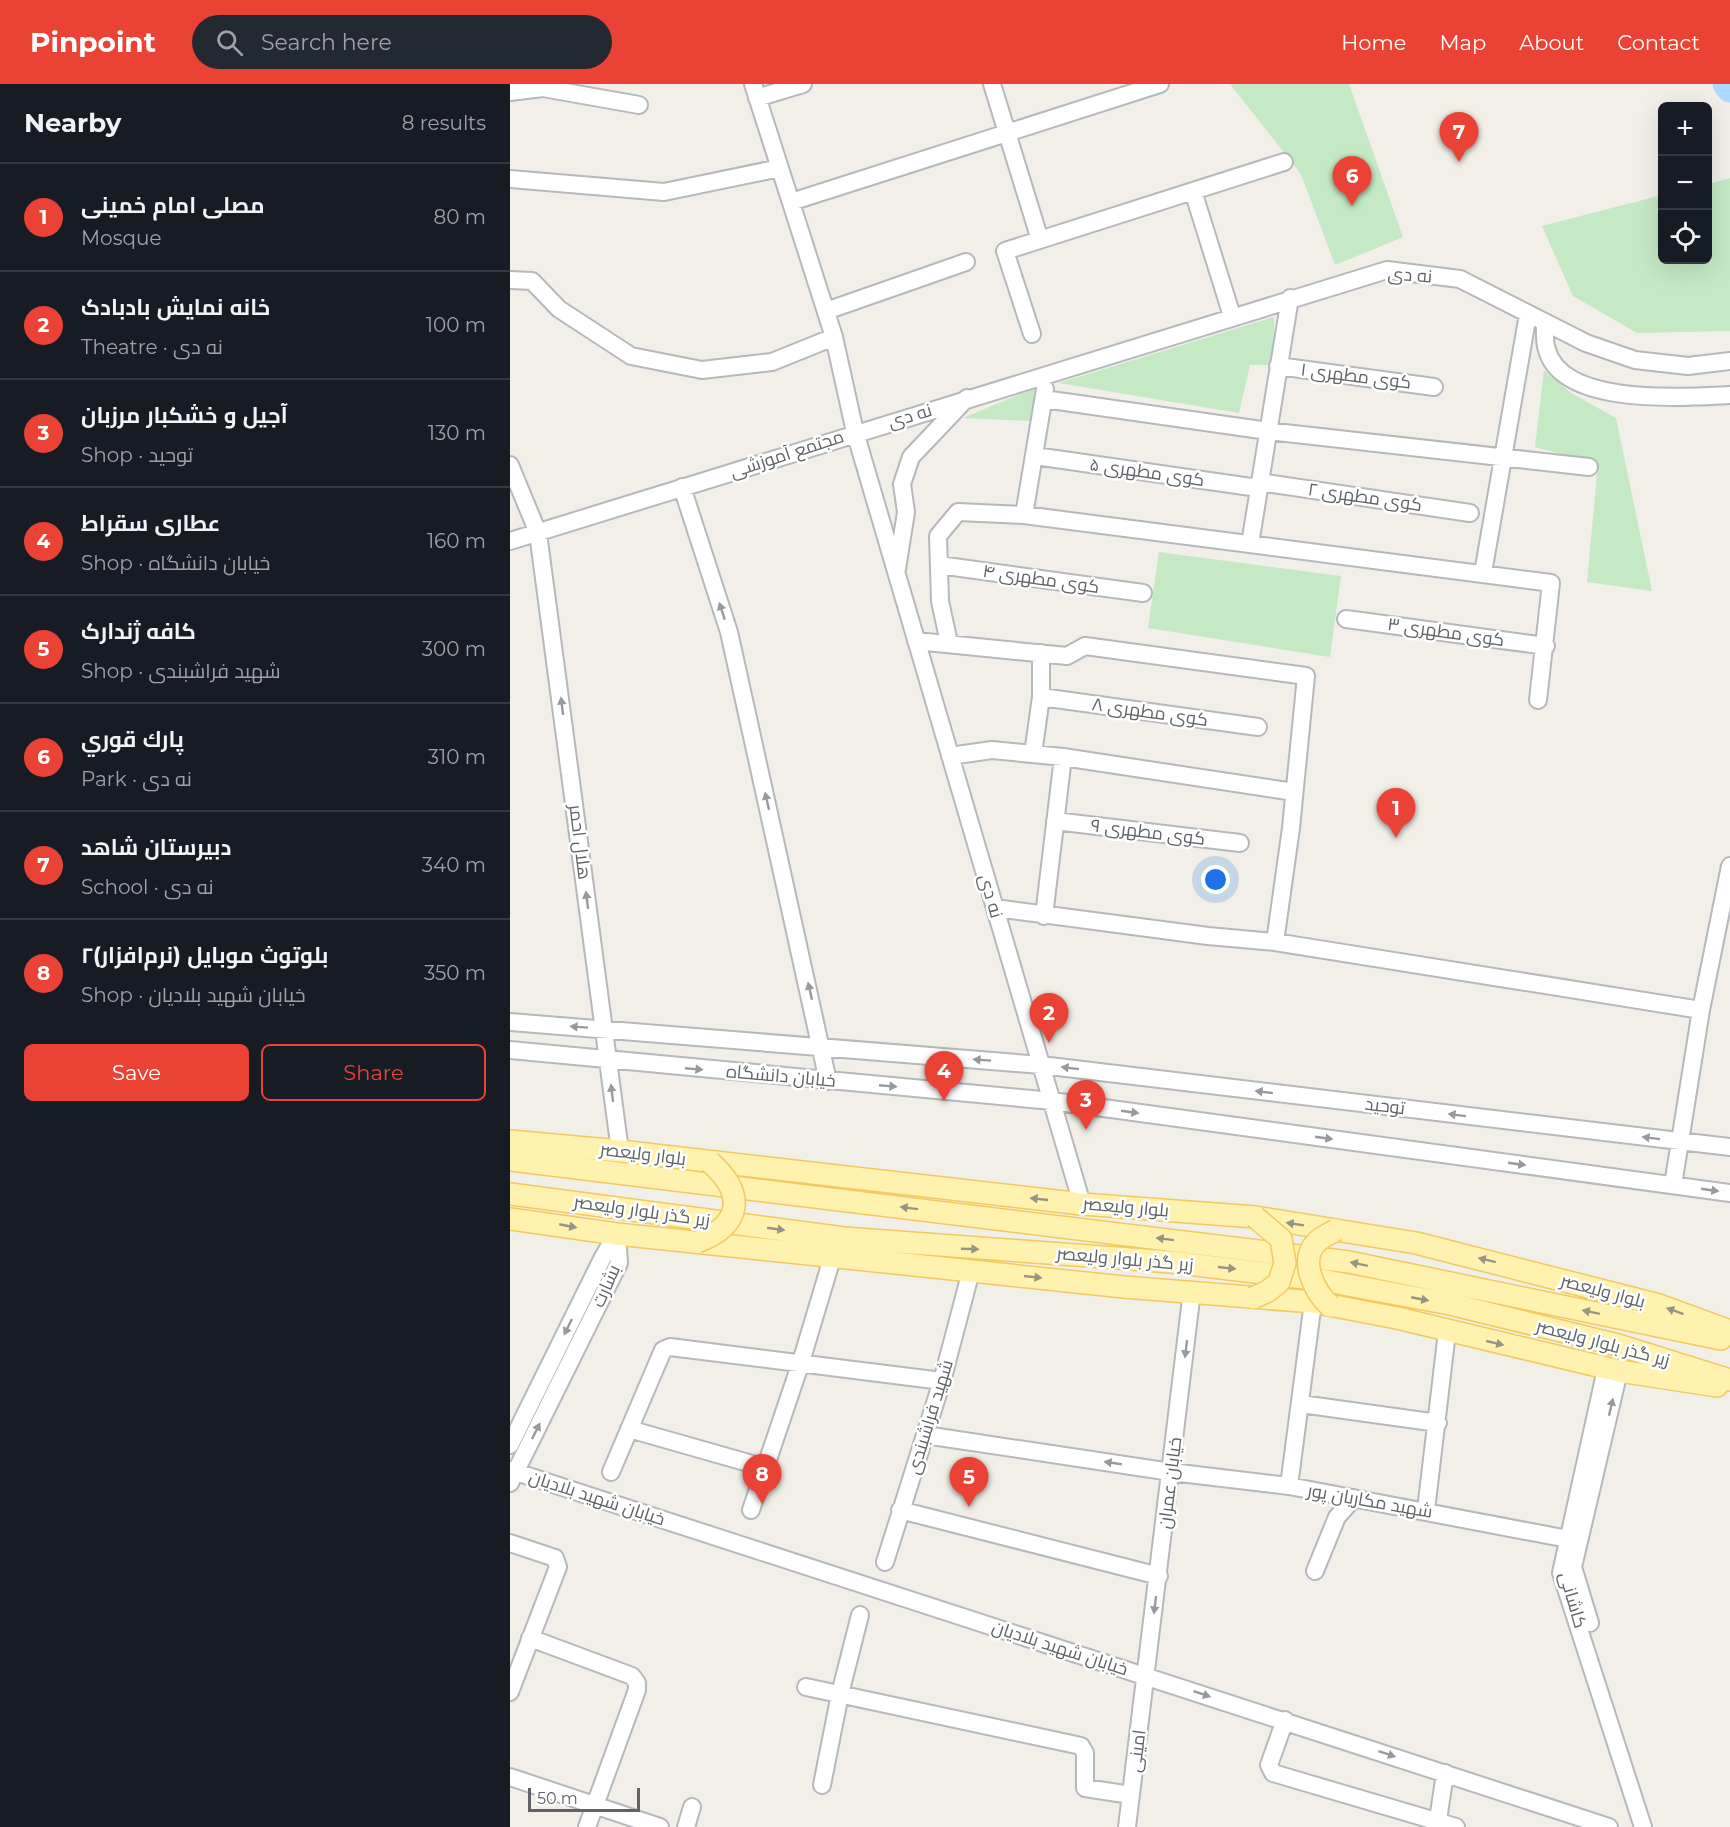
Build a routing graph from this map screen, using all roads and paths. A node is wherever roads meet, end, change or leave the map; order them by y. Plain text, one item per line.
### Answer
1 (803, 84) edge
2 (992, 84) edge
3 (1160, 84) edge
4 (543, 86) edge
5 (755, 91) edge
6 (510, 92) edge
7 (639, 105) dead end
8 (1007, 133) junction
9 (1284, 162) dead end
10 (780, 168) junction
11 (510, 179) edge
12 (1193, 191) junction
13 (791, 202) junction
14 (1040, 240) junction
15 (966, 262) dead end
16 (510, 280) edge
17 (1290, 298) junction
18 (826, 311) junction
19 (1528, 314) junction
20 (1232, 316) junction
21 (1545, 322) junction
22 (1032, 334) dead end
23 (834, 337) junction
24 (1730, 361) edge
25 (1278, 366) junction
26 (1047, 373) junction
27 (1434, 387) dead end
28 (1730, 395) edge
29 (968, 398) junction
30 (1044, 399) junction
31 (1268, 431) junction
32 (855, 432) junction
33 (1035, 456) junction
34 (1504, 457) junction
35 (510, 465) edge
36 (1588, 467) dead end
37 (1259, 485) junction
38 (682, 487) junction
39 (1470, 513) dead end
40 (1024, 515) junction
41 (538, 532) junction
42 (510, 541) edge
43 (1250, 544) junction
44 (939, 565) junction
45 (896, 573) junction
46 (1483, 573) junction
47 (1143, 593) dead end
48 (1346, 619) dead end
49 (916, 641) junction
50 (949, 643) junction
51 (1546, 646) junction
52 (1041, 653) junction
53 (1041, 697) junction
54 (1538, 700) dead end
55 (1258, 727) dead end
56 (1033, 754) junction
57 (950, 756) junction
58 (1063, 757) junction
59 (1294, 792) junction
60 (1055, 821) junction
61 (1240, 843) dead end
62 (1730, 866) edge
63 (995, 908) junction
64 (1044, 916) junction
65 (1275, 942) junction
66 (1701, 1010) junction
67 (510, 1022) edge
68 (604, 1029) junction
69 (823, 1048) junction
70 (510, 1050) edge
71 (608, 1061) junction
72 (1041, 1065) junction
73 (828, 1081) junction
74 (1052, 1101) junction
75 (510, 1141) edge
76 (1682, 1142) junction
77 (1730, 1148) edge
78 (620, 1151) junction
79 (510, 1160) edge
80 (710, 1162) junction
81 (1673, 1185) junction
82 (1730, 1193) edge
83 (510, 1194) edge
84 (1082, 1204) junction
85 (1255, 1217) junction
86 (510, 1219) edge
87 (1336, 1230) junction
88 (617, 1234) junction
89 (697, 1242) junction
90 (833, 1255) junction
91 (970, 1271) junction
92 (1192, 1291) junction
93 (1252, 1298) junction
94 (1322, 1304) junction
95 (1730, 1331) edge
96 (1447, 1332) junction
97 (1730, 1341) edge
98 (801, 1362) junction
99 (1613, 1370) junction
100 (1730, 1380) edge
101 (942, 1381) junction
102 (1730, 1388) edge
103 (1301, 1404) junction
104 (1438, 1423) junction
105 (629, 1428) junction
106 (925, 1435) junction
107 (510, 1445) edge
108 (514, 1468) edge
109 (766, 1468) junction
110 (611, 1472) dead end
111 (1171, 1472) junction
112 (1289, 1486) junction
113 (1354, 1498) junction
114 (751, 1510) dead end
115 (900, 1510) junction
116 (1426, 1510) junction
117 (1568, 1539) junction
118 (510, 1543) edge
119 (885, 1562) dead end
120 (1314, 1571) dead end
121 (1159, 1576) junction
122 (860, 1615) dead end
123 (530, 1638) junction
124 (1147, 1675) junction
125 (806, 1687) dead end
126 (510, 1692) edge
127 (840, 1694) junction
128 (1284, 1720) junction
129 (1445, 1773) junction
130 (510, 1777) edge
131 (822, 1785) dead end
132 (1131, 1795) junction
133 (593, 1805) junction
134 (692, 1807) dead end
135 (1437, 1825) edge
136 (587, 1827) edge
137 (657, 1827) edge
138 (686, 1827) edge
139 (1127, 1827) edge
140 (1456, 1827) edge
141 (1609, 1827) edge
142 (1642, 1827) edge
143 (1654, 1827) edge

1 - 5 street
2 - 8 street
3 - 8 street
4 - 6 street
4 - 7 street
5 - 10 street, مجتمع آموزشی
8 - 13 street
8 - 14 street
9 - 12 street
10 - 11 street
10 - 13 street, مجتمع آموزشی
12 - 14 street
12 - 20 street
13 - 18 street, مجتمع آموزشی
14 - 22 street
15 - 18 street
16 - 23 street
17 - 19 street, نه دی
17 - 20 street, نه دی
17 - 25 street
18 - 23 street, مجتمع آموزشی
19 - 21 street, نه دی
19 - 34 street
20 - 26 street, نه دی
21 - 24 street, نه دی
21 - 28 street
23 - 32 street, مجتمع آموزشی
25 - 27 street, کوی مطهری ۱
25 - 31 street
26 - 29 street, نه دی
26 - 30 street
29 - 32 street, نه دی
29 - 45 street
30 - 31 street
30 - 33 street
31 - 34 street
31 - 37 street
32 - 38 street, مجتمع آموزشی
32 - 45 street, نه دی
33 - 37 street, کوی مطهری ۵
33 - 40 street
34 - 36 street
34 - 46 street
35 - 41 street, هلال احمر
37 - 39 street, کوی مطهری ۲
37 - 43 street
38 - 41 street, مجتمع آموزشی
69 -> 38 street
40 - 43 street
40 - 44 street
41 - 42 street, مجتمع آموزشی
68 -> 41 street, هلال احمر
43 - 46 street
44 - 47 street, کوی مطهری ۴
44 - 50 street
45 - 49 street, نه دی
46 - 51 street
48 - 51 street, کوی مطهری ۳
49 - 50 street
49 - 57 street, نه دی
50 - 52 street
51 - 54 street
52 - 53 street
52 - 59 street
53 - 55 street, کوی مطهری ۸
53 - 56 street
56 - 57 street
56 - 58 street
57 - 63 street, نه دی
58 - 59 street
58 - 60 street
59 - 65 street
60 - 61 street, کوی مطهری ۹
60 - 64 street
62 - 66 street
63 - 64 street
63 - 72 street, نه دی
64 - 65 street
65 - 66 street
66 - 76 street
68 -> 67 street, خیابان دانشگاه
68 - 69 street, خیابان دانشگاه
68 - 71 street, هلال احمر
72 -> 69 street, خیابان دانشگاه
69 - 73 street
70 - 71 street, خیابان دانشگاه
71 -> 73 street, خیابان دانشگاه
78 -> 71 street, هلال احمر
72 - 74 street, نه دی
76 -> 72 street, توحید
73 -> 74 street, خیابان دانشگاه
74 -> 81 street
74 - 84 street, نه دی
75 - 78 main road, بلوار ولیعصر
76 - 77 street, توحید
76 - 81 street
78 - 80 main road, بلوار ولیعصر
97 -> 79 main road, بلوار ولیعصر
84 -> 80 main road, بلوار ولیعصر
80 - 89 main road, bridge
81 -> 82 street
83 -> 100 main road, زیر گذر بلوار ولیعصر
84 - 85 main road, بلوار ولیعصر
87 -> 85 main road, بلوار ولیعصر
85 - 93 main road, bridge
86 -> 88 main road
87 - 94 main road, bridge
95 -> 87 main road, بلوار ولیعصر
88 - 89 main road
88 -> 107 street, بشارت
108 -> 88 street, بشارت
89 - 90 main road
90 - 91 main road
90 - 98 street
91 -> 92 main road
91 - 101 street, شهید فراشبندی
92 - 93 main road
92 -> 111 street, خیابان عمران
93 - 94 main road
94 - 96 main road
94 - 103 street
96 -> 99 main road
96 - 104 street
98 - 101 street
98 - 105 street
98 - 109 street
99 - 102 main road
99 - 117 street, کاشانی
143 -> 99 street, کاشانی
101 - 106 street, شهید فراشبندی
103 - 104 street
103 - 112 street
104 - 116 street
105 - 109 street
105 - 110 street
111 -> 106 street, شهید مکاریان پور
106 - 115 street, شهید فراشبندی
108 - 124 street, خیابان شهید بلادیان
109 - 114 street
111 - 112 street, شهید مکاریان پور
111 - 121 street, خیابان عمران
112 - 113 street, شهید مکاریان پور
113 - 116 street, شهید مکاریان پور
113 - 120 street
115 - 119 street, شهید فراشبندی
115 - 121 street
116 - 117 street, شهید مکاریان پور
117 - 142 street, کاشانی
118 - 123 street
121 -> 124 street, خیابان عمران
122 - 127 street
123 - 126 street
123 - 133 street
124 -> 128 street, خیابان شهید بلادیان
124 - 132 street, امینی
125 - 127 street
127 - 131 street
127 - 132 street
128 -> 129 street, خیابان شهید بلادیان
128 - 135 street
129 - 135 street
129 - 141 street, خیابان شهید بلادیان
130 - 133 street
132 - 139 street, امینی
133 - 136 street
133 - 137 street
134 - 138 street
135 - 140 street

